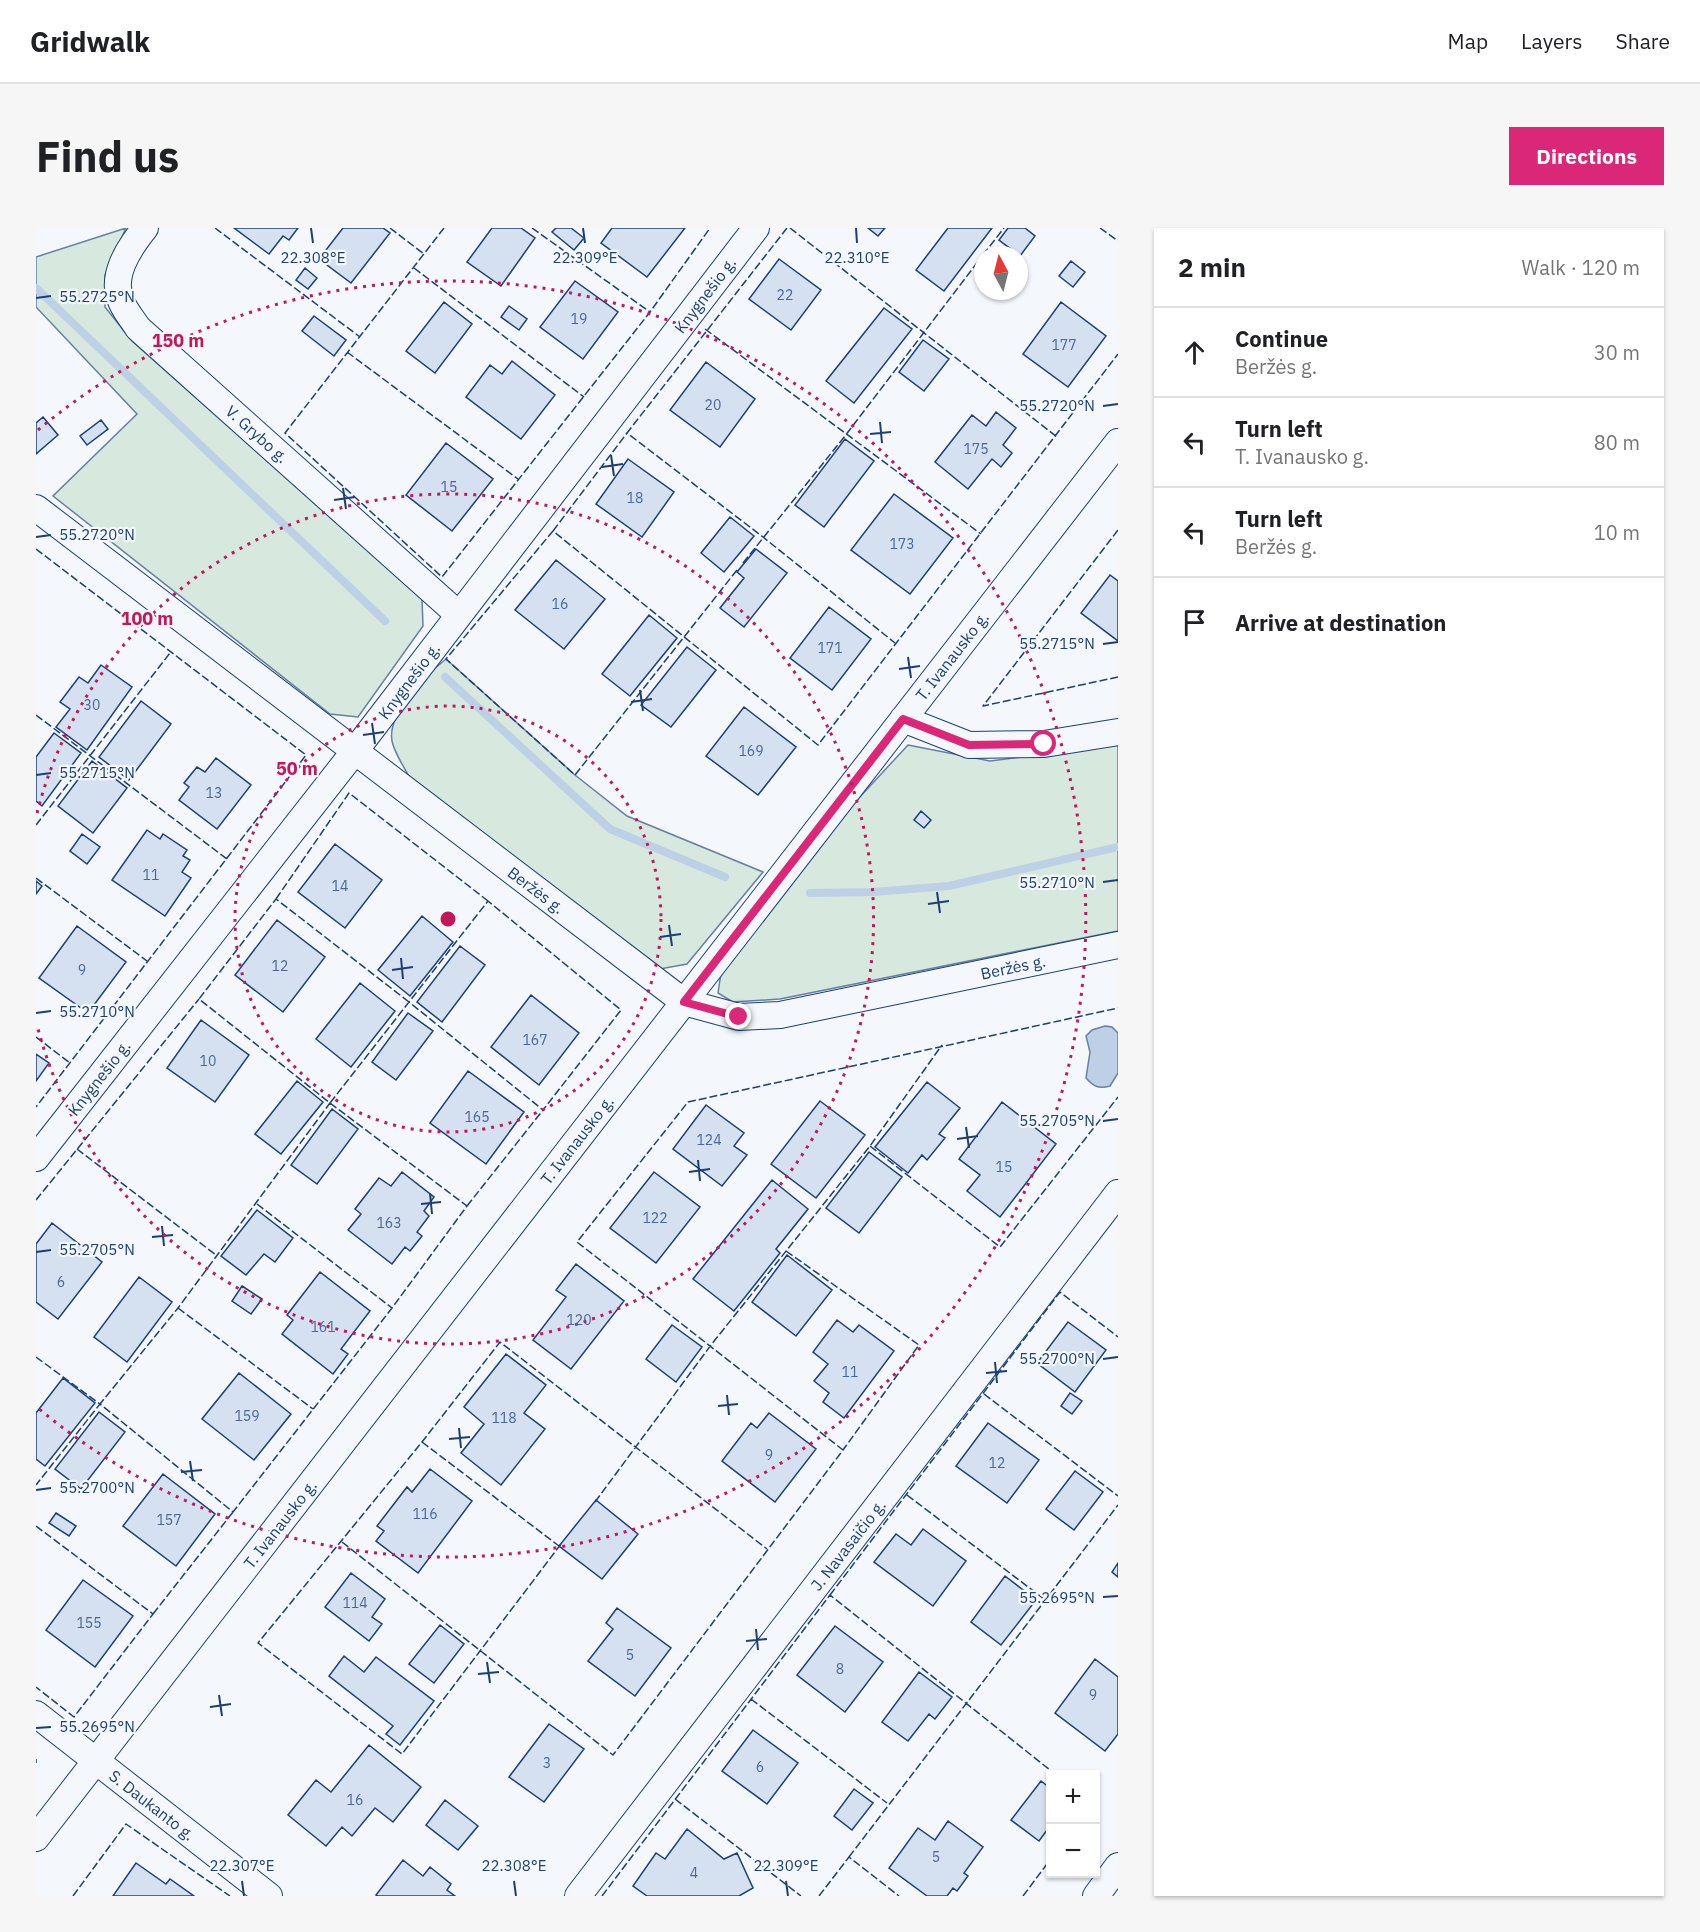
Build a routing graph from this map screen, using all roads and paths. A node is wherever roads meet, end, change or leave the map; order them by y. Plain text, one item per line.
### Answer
1 (144, 228) edge
2 (756, 228) edge
3 (1118, 441) edge
4 (36, 508) edge
5 (459, 615) junction
6 (903, 719) junction
7 (1118, 732) edge
8 (354, 752) junction
9 (1118, 945) edge
10 (684, 1002) junction
11 (36, 1158) edge
12 (1118, 1193) edge
13 (36, 1714) edge
14 (97, 1761) junction
15 (36, 1838) edge
16 (1118, 1866) edge
17 (269, 1896) edge
18 (578, 1896) edge
19 (1095, 1896) edge

1 - 5 street, V. Grybo g.
2 - 5 street, Knygnešio g.
3 - 6 street, T. Ivanausko g.
4 - 8 street, Beržės g.
5 - 8 street, Knygnešio g.
6 - 7 street
6 - 10 street, T. Ivanausko g.
8 - 10 street, Beržės g.
8 - 11 street, Knygnešio g.
9 - 10 street, Beržės g.
10 - 14 street, T. Ivanausko g.
12 - 18 street, J. Navasaičio g.
13 - 14 street, S. Daukanto g.
14 - 15 street, T. Ivanausko g.
14 - 17 street, S. Daukanto g.
16 - 19 street

